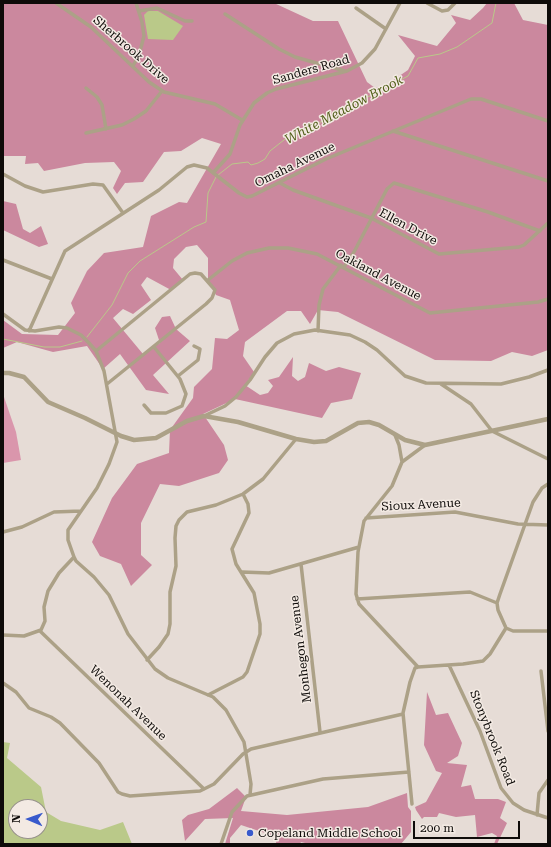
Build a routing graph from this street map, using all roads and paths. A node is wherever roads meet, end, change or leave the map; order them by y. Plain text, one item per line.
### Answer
1 (56, 3) edge
2 (136, 3) edge
3 (400, 3) edge
4 (427, 3) edge
5 (455, 3) edge
6 (356, 8) dead end
7 (139, 11) junction
8 (225, 14) dead end
9 (192, 22) dead end
10 (386, 29) junction
11 (133, 66) junction
12 (346, 71) junction
13 (86, 88) dead end
14 (162, 92) junction
15 (242, 120) junction
16 (548, 121) edge
17 (106, 129) junction
18 (393, 131) junction
19 (86, 133) dead end
20 (3, 174) edge
21 (214, 174) junction
22 (548, 181) edge
23 (280, 183) junction
24 (123, 213) junction
25 (371, 218) junction
26 (548, 223) edge
27 (540, 231) junction
28 (3, 260) edge
29 (342, 266) junction
30 (52, 279) junction
31 (208, 280) junction
32 (548, 298) edge
33 (3, 314) edge
34 (29, 331) junction
35 (318, 331) junction
36 (194, 346) dead end
37 (154, 347) junction
38 (96, 351) junction
39 (548, 370) edge
40 (3, 373) edge
41 (178, 376) junction
42 (107, 384) junction
43 (440, 384) junction
44 (144, 405) dead end
45 (204, 416) junction
46 (548, 419) edge
47 (492, 431) junction
48 (115, 433) junction
49 (395, 435) junction
50 (296, 439) junction
51 (425, 445) junction
52 (548, 459) edge
53 (402, 462) junction
54 (548, 484) edge
55 (243, 494) junction
56 (81, 511) junction
57 (366, 518) junction
58 (525, 524) junction
59 (548, 525) edge
60 (3, 532) edge
61 (359, 547) junction
62 (74, 557) junction
63 (301, 564) junction
64 (242, 572) junction
65 (356, 599) junction
66 (497, 603) junction
67 (506, 628) junction
68 (40, 630) junction
69 (548, 631) edge
70 (3, 635) edge
71 (147, 660) junction
72 (450, 665) junction
73 (418, 667) junction
74 (541, 671) dead end
75 (3, 683) edge
76 (208, 695) junction
77 (403, 714) junction
78 (548, 731) edge
79 (320, 732) junction
80 (246, 752) junction
81 (409, 772) junction
82 (548, 780) edge
83 (204, 790) junction
84 (250, 795) junction
85 (412, 804) dead end
86 (537, 815) junction
87 (548, 818) edge
88 (221, 844) edge

1 - 11 street, Sherbrook Drive
2 - 7 street
3 - 10 street, Sanders Road
4 - 5 street
6 - 10 street
7 - 9 street
7 - 11 street
8 - 12 street
10 - 12 street, Sanders Road
11 - 14 street, Sherbrook Drive
12 - 15 street, Sanders Road
13 - 17 street
14 - 15 street, Sherbrook Drive
14 - 17 street
15 - 21 street, Sanders Road
16 - 18 street, Omaha Avenue
17 - 19 street
18 - 22 street
18 - 23 street, Omaha Avenue
20 - 24 street
21 - 23 street, Omaha Avenue
21 - 24 street, Omaha Avenue
23 - 25 street, Ellen Drive
24 - 30 street, Omaha Avenue
25 - 27 street, Ellen Drive
25 - 27 street
25 - 29 street
26 - 27 street, Ellen Drive
28 - 30 street
29 - 31 street, Oakland Avenue
29 - 32 street, Oakland Avenue
29 - 35 street
30 - 34 street, Omaha Avenue
31 - 37 street
31 - 38 street
33 - 34 street
34 - 38 street
35 - 43 street
35 - 45 street
36 - 41 street
37 - 41 street
37 - 42 street
38 - 42 street
39 - 43 street
40 - 48 street
41 - 44 street
42 - 48 street
43 - 47 street
45 - 48 street
45 - 50 street
46 - 47 street
47 - 51 street
47 - 52 street
48 - 56 street
49 - 50 street
49 - 51 street
49 - 53 street
50 - 55 street
51 - 53 street
53 - 57 street
54 - 58 street
55 - 64 street
55 - 71 street
56 - 60 street
56 - 62 street
57 - 58 street, Sioux Avenue
57 - 61 street
58 - 59 street, Sioux Avenue
58 - 66 street
61 - 63 street
61 - 65 street
62 - 68 street
62 - 71 street
63 - 64 street
63 - 79 street, Monhegon Avenue
64 - 76 street
65 - 66 street
65 - 73 street
66 - 67 street
67 - 69 street
67 - 72 street
68 - 70 street
68 - 83 street, Wenonah Avenue
71 - 76 street
72 - 73 street
72 - 86 street, Stonybrook Road
73 - 77 street
74 - 78 street
75 - 83 street
76 - 80 street
77 - 79 street
77 - 81 street
79 - 80 street
80 - 83 street
80 - 84 street
81 - 84 street
81 - 85 street
82 - 86 street
84 - 88 street
86 - 87 street, Stonybrook Road

